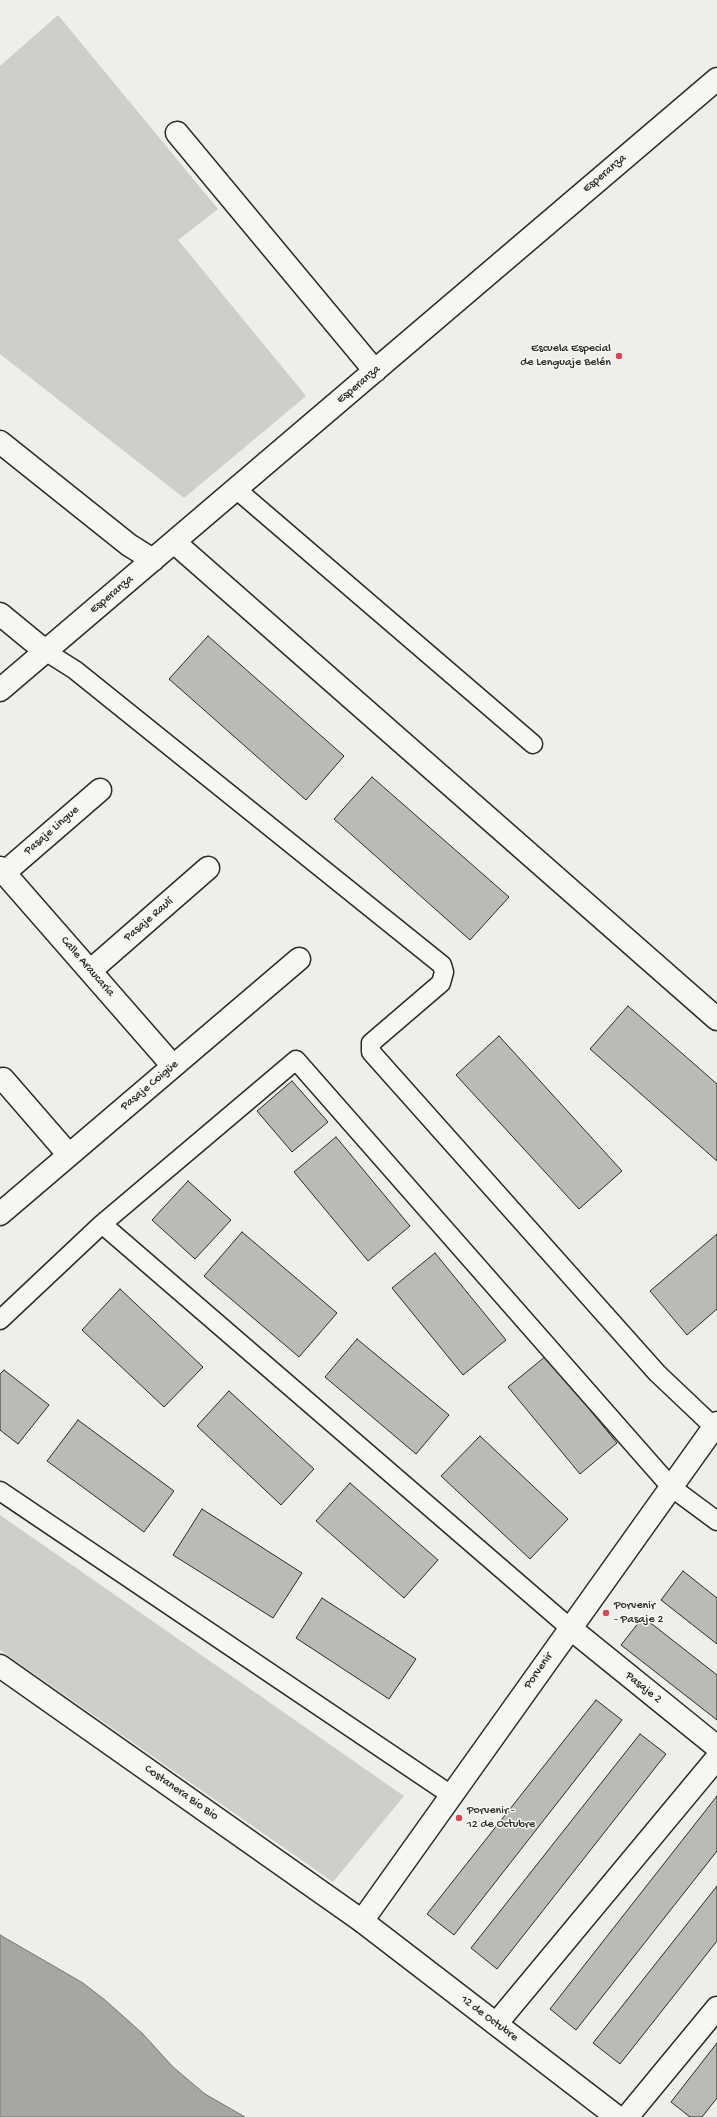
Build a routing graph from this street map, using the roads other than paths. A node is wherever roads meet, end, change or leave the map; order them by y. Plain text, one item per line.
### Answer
1 (717, 79) edge
2 (176, 133) dead end
3 (375, 371) junction
4 (0, 442) edge
5 (236, 489) junction
6 (174, 542) junction
7 (153, 560) junction
8 (0, 614) edge
9 (45, 651) junction
10 (0, 690) edge
11 (533, 744) dead end
12 (100, 790) dead end
13 (208, 868) dead end
14 (2, 870) edge
15 (299, 959) dead end
16 (90, 971) junction
17 (717, 1019) edge
18 (173, 1066) junction
19 (3, 1079) dead end
20 (69, 1155) junction
21 (0, 1214) edge
22 (102, 1224) junction
23 (0, 1320) edge
24 (715, 1425) edge
25 (671, 1487) junction
26 (0, 1491) edge
27 (717, 1521) edge
28 (570, 1628) junction
29 (0, 1666) edge
30 (717, 1748) edge
31 (717, 1758) edge
32 (451, 1795) junction
33 (362, 1921) junction
34 (717, 2008) edge
35 (496, 2024) junction
36 (617, 2117) edge
37 (627, 2117) edge

1 - 3 street, Esperanza
2 - 3 street
3 - 5 street, Esperanza
4 - 7 street
5 - 6 street, Esperanza
5 - 11 lane
6 - 7 street, Esperanza
6 - 17 street
7 - 9 street, Esperanza
8 - 9 street
9 - 10 street, Esperanza
9 - 24 lane
12 - 14 street, Pasaje Lingue
13 - 16 street, Pasaje Raulí
14 - 16 street, Calle Araucaria
15 - 18 street, Pasaje Coigüe
16 - 18 street, Calle Araucaria
18 - 20 street, Pasaje Coigüe
19 - 20 street
20 - 21 street, Pasaje Coigüe
22 - 23 lane
22 - 25 lane
22 - 28 lane
24 - 25 street, Porvenir
25 - 27 lane
25 - 28 street, Porvenir
26 - 32 lane
28 - 30 street, Pasaje 2
28 - 32 street, Porvenir
29 - 33 street, Costanera Bio Bio
31 - 35 street
32 - 33 street, Porvenir
33 - 35 street, 12 de Octubre
34 - 37 street
35 - 36 street, 12 de Octubre

